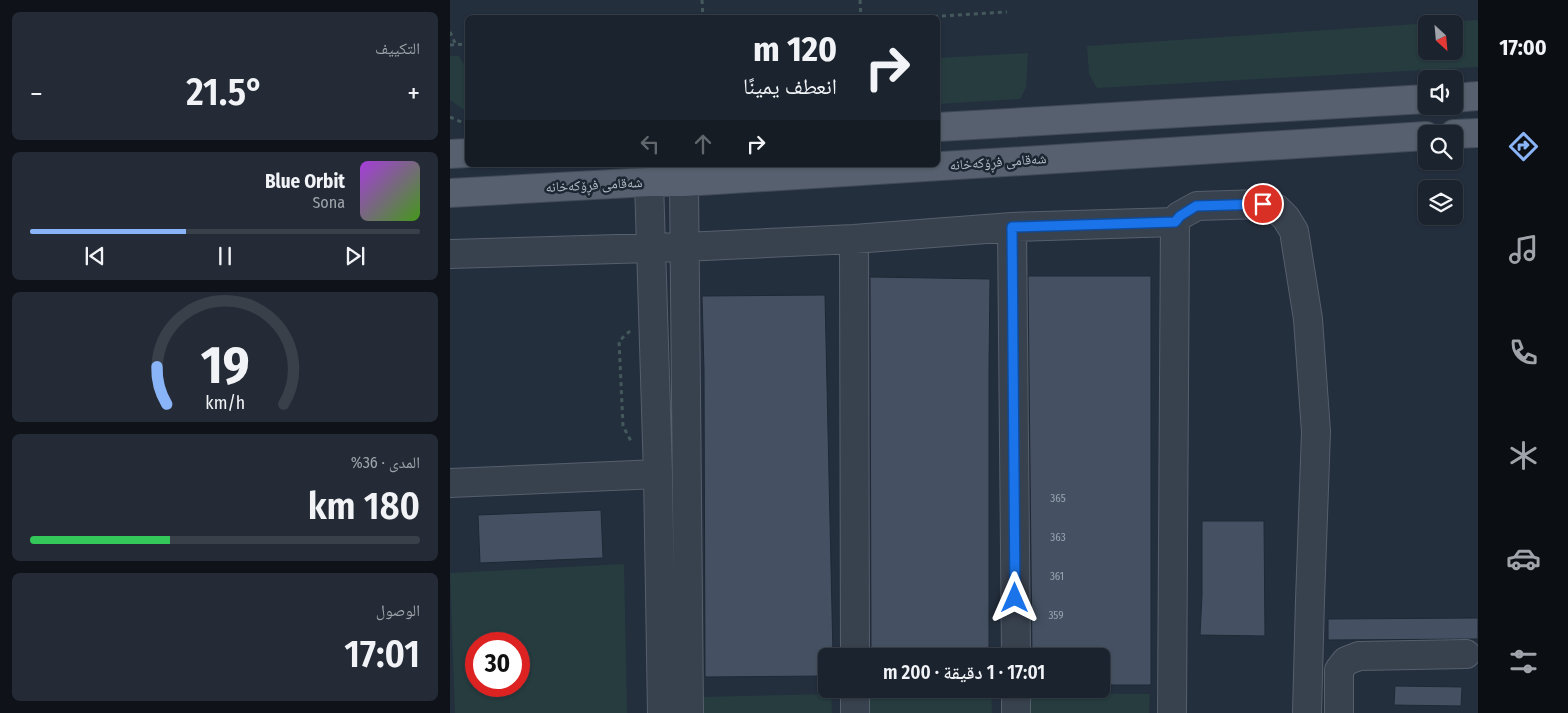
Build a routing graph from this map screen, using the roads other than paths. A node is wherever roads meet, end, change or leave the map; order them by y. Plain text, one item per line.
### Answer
1 (1478, 96) edge
2 (1463, 97) edge
3 (1418, 99) edge
4 (940, 127) edge
5 (1478, 132) edge
6 (1463, 133) edge
7 (1418, 136) edge
8 (450, 138) edge
9 (465, 146) edge
10 (465, 153) edge
11 (450, 154) edge
12 (940, 166) edge
13 (926, 167) edge
14 (649, 182) junction
15 (684, 182) junction
16 (450, 193) edge
17 (1175, 222) junction
18 (1012, 227) junction
19 (684, 239) junction
20 (854, 239) junction
21 (651, 248) junction
22 (450, 254) edge
23 (658, 474) junction
24 (450, 483) edge
25 (855, 648) edge
26 (1016, 648) edge
27 (1466, 654) dead end
28 (855, 698) edge
29 (1016, 698) edge
30 (662, 713) edge
31 (689, 713) edge
32 (855, 713) edge
33 (1016, 713) edge
34 (1172, 713) edge
35 (1308, 713) edge
36 (1339, 713) edge

1 - 2 main road
3 - 4 main road
5 - 6 main road
7 - 12 main road, شەقامی فڕۆکەخانە
8 - 9 street
10 - 11 main road
13 - 15 main road, شەقامی فڕۆکەخانە
14 - 15 main road, شەقامی فڕۆکەخانە
14 - 16 main road, شەقامی فڕۆکەخانە
14 - 21 street
15 - 19 street
17 - 18 street
17 - 34 street
17 - 35 street
18 - 20 street
18 - 26 street
19 - 20 street
19 - 21 street
19 - 31 street
20 - 25 street
21 - 22 street
21 - 23 street
23 - 24 street
23 - 30 street
27 - 36 street
28 - 32 street
29 - 33 street

